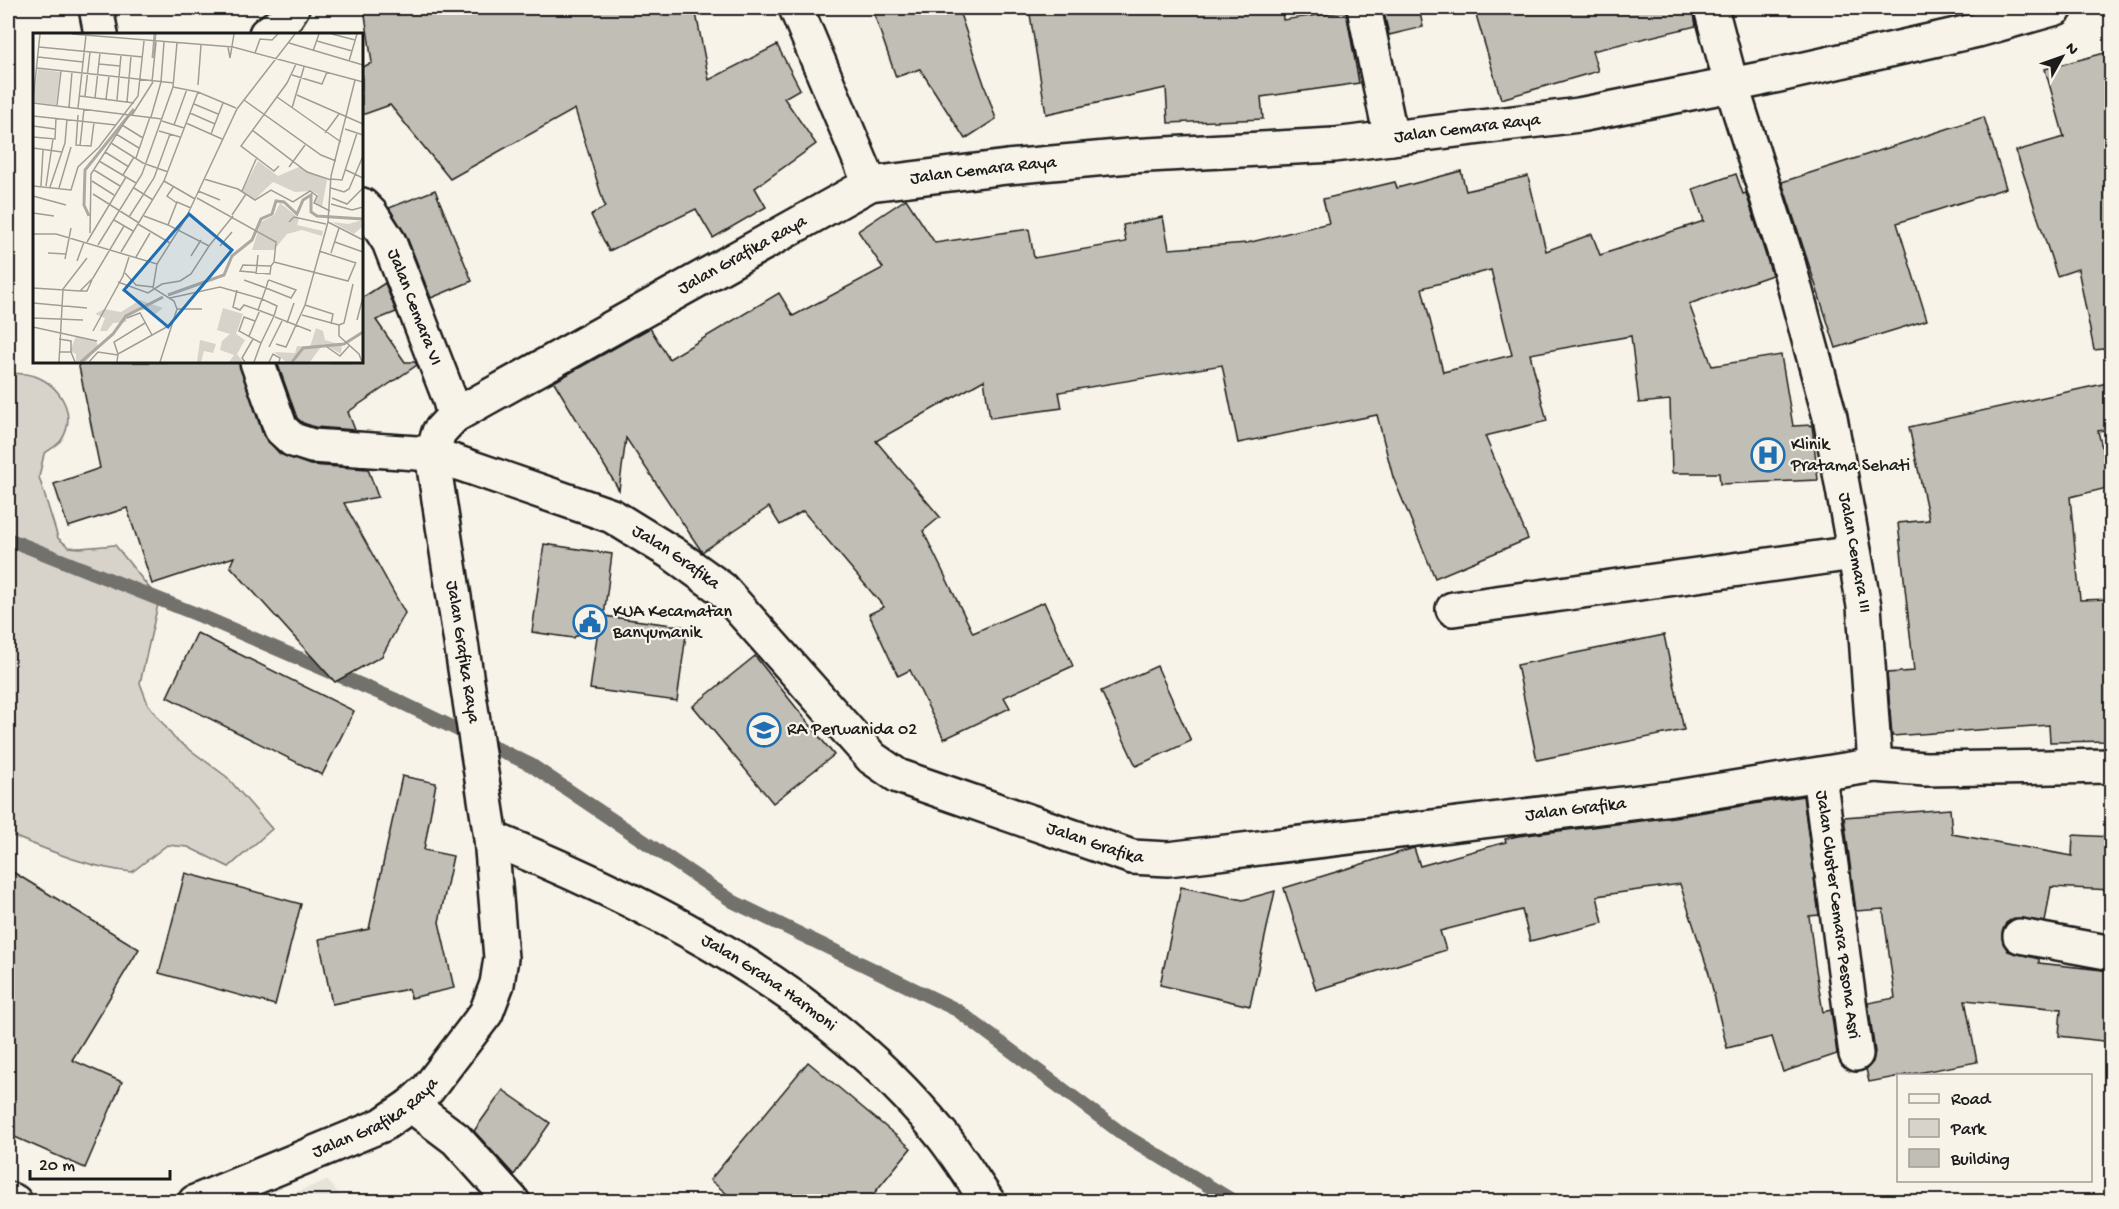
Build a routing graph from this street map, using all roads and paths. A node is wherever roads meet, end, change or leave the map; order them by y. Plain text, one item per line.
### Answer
1 (96, 8) edge
2 (292, 8) edge
3 (796, 8) edge
4 (1364, 8) edge
5 (1711, 8) edge
6 (2056, 8) edge
7 (101, 33) edge
8 (267, 33) edge
9 (1731, 84) junction
10 (1391, 138) junction
11 (870, 184) junction
12 (363, 206) edge
13 (257, 363) edge
14 (454, 416) junction
15 (432, 454) junction
16 (1854, 554) junction
17 (1453, 609) dead end
18 (1875, 765) junction
19 (2112, 766) edge
20 (1819, 774) junction
21 (491, 838) junction
22 (2020, 936) dead end
23 (2112, 953) edge
24 (1856, 1054) dead end
25 (411, 1105) junction
26 (8, 1198) edge
27 (15, 1202) edge
28 (195, 1202) edge
29 (513, 1202) edge
30 (988, 1202) edge

1 - 7 street
2 - 8 street
3 - 11 street
4 - 10 street
5 - 9 street, Jalan Cemara III
6 - 9 street, Jalan Cemara Raya
9 - 10 street, Jalan Cemara Raya
9 - 16 street, Jalan Cemara III
10 - 11 street, Jalan Cemara Raya
11 - 14 street, Jalan Grafika Raya
12 - 14 street, Jalan Cemara VI
13 - 15 street, Jalan Grafika
14 - 15 street, Jalan Grafika Raya
15 - 20 street, Jalan Grafika
15 - 21 street, Jalan Grafika Raya
16 - 17 street
16 - 18 street, Jalan Cemara III
18 - 19 street
18 - 20 street, Jalan Grafika
20 - 24 street, Jalan Cluster Cemara Pesona Asri
21 - 25 street, Jalan Grafika Raya
21 - 30 street, Jalan Graha Harmoni
22 - 23 street
25 - 28 street, Jalan Grafika Raya
25 - 29 street
26 - 27 street

